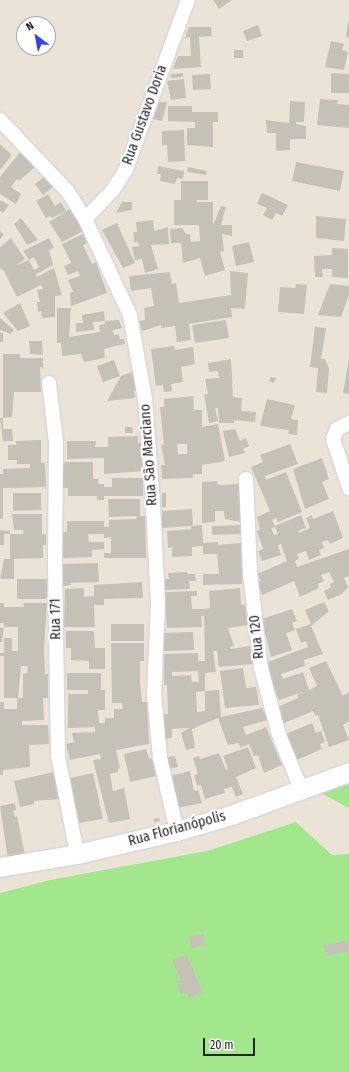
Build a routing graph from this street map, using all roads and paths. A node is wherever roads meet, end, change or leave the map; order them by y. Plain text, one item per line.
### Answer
1 (188, 0) edge
2 (0, 120) edge
3 (85, 219) junction
4 (49, 383) dead end
5 (349, 423) edge
6 (246, 479) dead end
7 (349, 488) edge
8 (349, 772) edge
9 (301, 789) junction
10 (177, 831) junction
11 (77, 854) junction
12 (0, 867) edge

1 - 3 street, Rua Gustavo Doria
2 - 3 street, Rua São Marciano
3 - 10 street, Rua São Marciano
4 - 11 street, Rua 171
5 - 7 street
6 - 9 street, Rua 120
8 - 9 street, Rua Florianópolis
9 - 10 street, Rua Florianópolis
10 - 11 street, Rua Florianópolis
11 - 12 street, Rua Florianópolis

